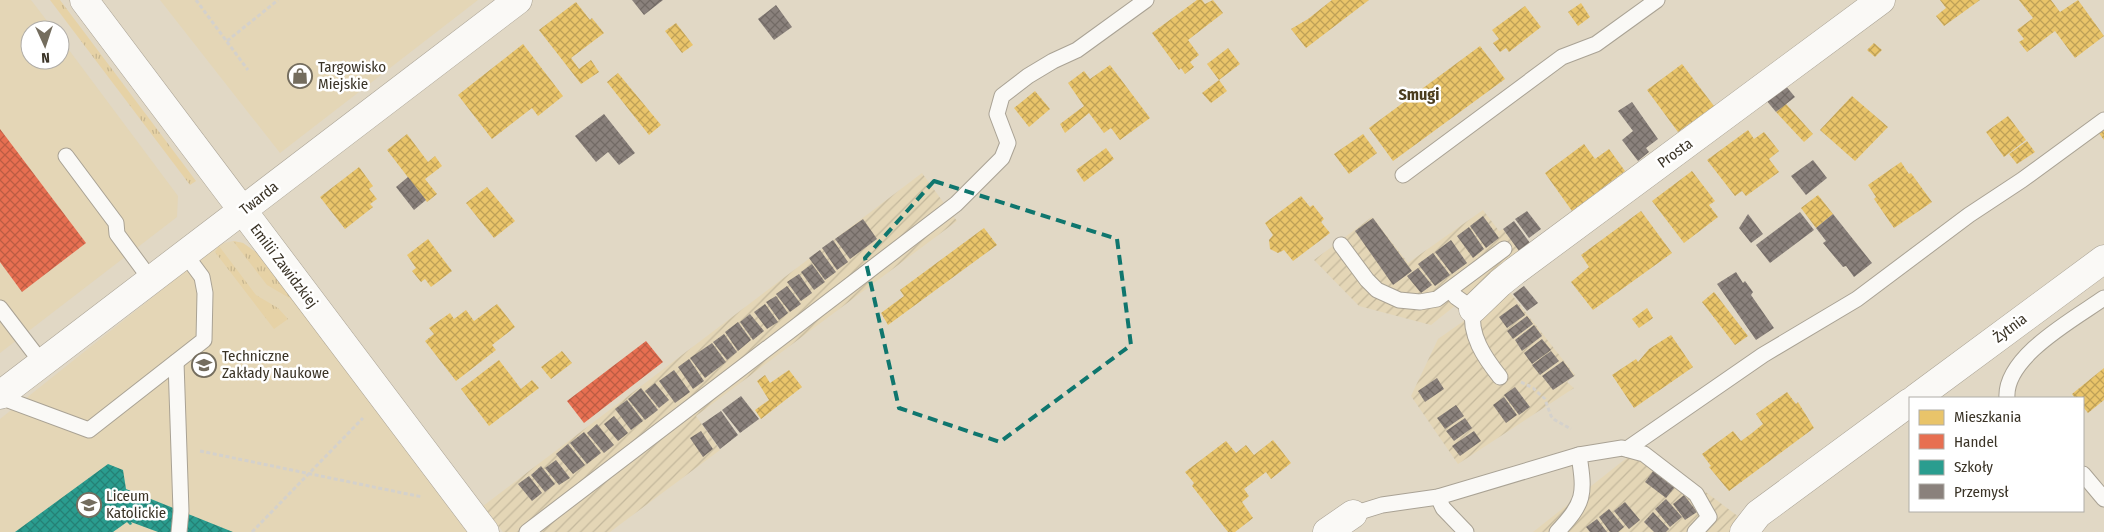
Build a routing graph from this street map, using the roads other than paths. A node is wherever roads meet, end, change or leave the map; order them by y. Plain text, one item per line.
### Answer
1 (84, 0) edge
2 (518, 0) edge
3 (1146, 0) edge
4 (1656, 0) edge
5 (1881, 0) edge
6 (2104, 120) edge
7 (66, 156) dead end
8 (1403, 175) dead end
9 (242, 210) junction
10 (1341, 245) dead end
11 (1504, 249) dead end
12 (185, 254) junction
13 (2104, 259) edge
14 (150, 280) junction
15 (1450, 290) junction
16 (2104, 298) edge
17 (0, 308) edge
18 (1473, 309) junction
19 (176, 362) junction
20 (42, 363) junction
21 (1500, 377) road end
22 (0, 396) edge
23 (1917, 397) edge
24 (2007, 397) edge
25 (1909, 403) edge
26 (1627, 449) junction
27 (1579, 455) junction
28 (2084, 475) edge
29 (1438, 498) junction
30 (2104, 499) edge
31 (1353, 514) joint
32 (179, 532) edge
33 (485, 532) edge
34 (527, 532) edge
35 (1327, 532) edge
36 (1466, 532) edge
37 (1557, 532) edge
38 (1695, 532) edge
39 (1744, 532) edge

1 - 9 street, Emilii Zawidzkiej
2 - 9 street, Twarda
3 - 34 lane
4 - 8 lane
5 - 18 street, Prosta
6 - 26 lane
7 - 14 lane
9 - 12 street, Twarda
9 - 33 street, Emilii Zawidzkiej
10 - 15 lane
11 - 15 lane
12 - 14 street, Twarda
12 - 19 lane
13 - 23 street, Żytnia
14 - 20 street, Twarda
15 - 18 lane
16 - 24 lane
17 - 20 lane
18 - 21 lane
19 - 22 lane
19 - 32 lane
20 - 22 street, Twarda
25 - 39 street
26 - 27 lane
26 - 38 lane
27 - 29 lane
27 - 37 lane
28 - 30 lane
29 - 31 lane
29 - 36 lane
31 - 35 street

